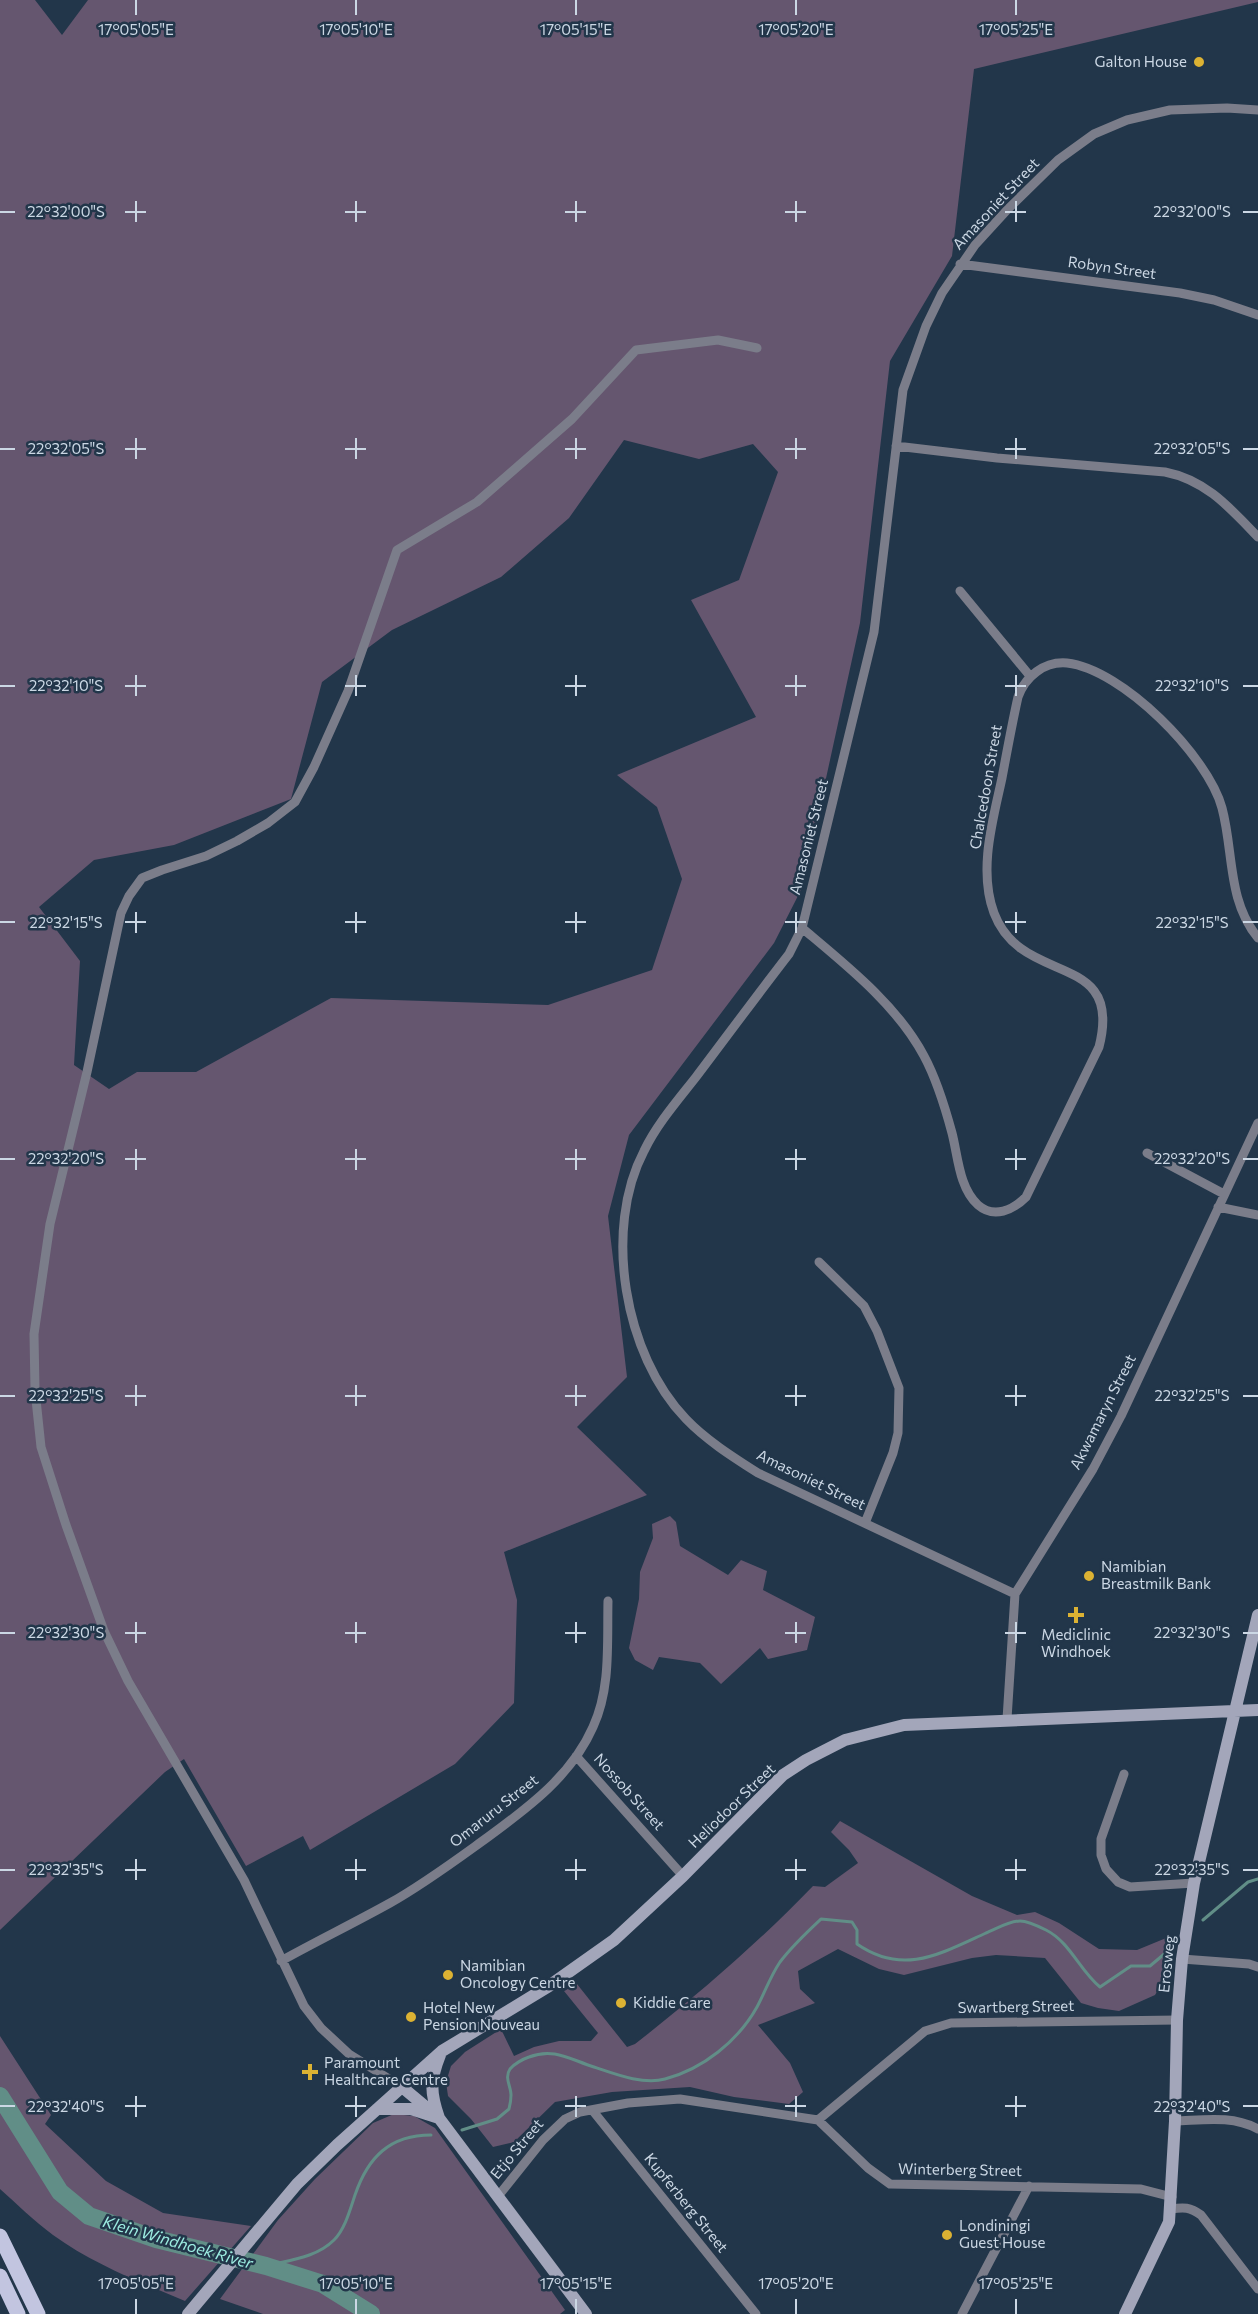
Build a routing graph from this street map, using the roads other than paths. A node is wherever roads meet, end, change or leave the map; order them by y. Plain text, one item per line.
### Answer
1 (1258, 110) edge
2 (960, 264) junction
3 (1258, 315) edge
4 (757, 348) dead end
5 (896, 446) junction
6 (1258, 537) edge
7 (960, 591) dead end
8 (1030, 676) junction
9 (802, 928) junction
10 (1258, 938) edge
11 (1258, 1123) edge
12 (1147, 1153) dead end
13 (1224, 1194) junction
14 (1218, 1207) junction
15 (1258, 1215) edge
16 (819, 1262) dead end
17 (865, 1522) junction
18 (1015, 1594) junction
19 (608, 1602) dead end
20 (1258, 1615) edge
21 (1258, 1710) edge
22 (1233, 1711) junction
23 (1007, 1719) junction
24 (576, 1756) junction
25 (1124, 1773) dead end
26 (683, 1876) junction
27 (1194, 1883) junction
28 (1182, 1959) junction
29 (281, 1961) junction
30 (1258, 1967) edge
31 (1177, 2020) junction
32 (442, 2051) junction
33 (402, 2087) junction
34 (377, 2109) junction
35 (593, 2111) junction
36 (439, 2118) junction
37 (818, 2120) junction
38 (1175, 2121) junction
39 (1258, 2129) edge
40 (1029, 2186) junction
41 (499, 2195) junction
42 (1172, 2203) junction
43 (0, 2236) edge
44 (0, 2277) edge
45 (1258, 2289) edge
46 (18, 2314) edge
47 (38, 2314) edge
48 (188, 2314) edge
49 (586, 2314) edge
50 (756, 2314) edge
51 (962, 2314) edge
52 (1125, 2314) edge

1 - 2 street, Amasoniet Street
2 - 3 street, Robyn Street
2 - 5 street, Amasoniet Street
4 - 29 street
5 - 6 street
5 - 9 street, Amasoniet Street
7 - 8 street
8 - 9 street, Chalcedoon Street
8 - 10 street
9 - 17 street, Amasoniet Street
11 - 13 street, Akwamaryn Street
12 - 13 street
13 - 14 street, Akwamaryn Street
14 - 15 street
14 - 18 street, Akwamaryn Street
16 - 17 street
17 - 18 street, Amasoniet Street
18 - 23 street, Akwamaryn Street
19 - 24 street, Omaruru Street
20 - 22 street, Erosweg
21 - 22 street, Heliodoor Street
22 - 23 street, Heliodoor Street
22 - 27 street, Erosweg
23 - 26 street, Heliodoor Street
24 - 26 street, Nossob Street
24 - 29 street, Omaruru Street
25 - 27 street
26 - 32 street, Heliodoor Street
27 - 28 street, Erosweg
28 - 30 street
28 - 31 street, Erosweg
29 - 33 street
31 - 37 street, Swartberg Street
31 - 38 street, Erosweg
32 - 33 street, Heliodoor Street
32 - 36 street
33 - 34 street, Heliodoor Street
33 - 36 street
34 - 36 street
34 - 48 street, Heliodoor Street
35 - 37 street
35 - 41 street, Etjo Street
35 - 50 street, Kupferberg Street
36 - 41 street
37 - 40 street, Winterberg Street
38 - 39 street
38 - 42 street, Erosweg
40 - 42 street, Winterberg Street
40 - 51 street
41 - 49 street
42 - 45 street, Winterberg Street
42 - 52 street, Erosweg
43 - 47 main road
44 - 46 main road

